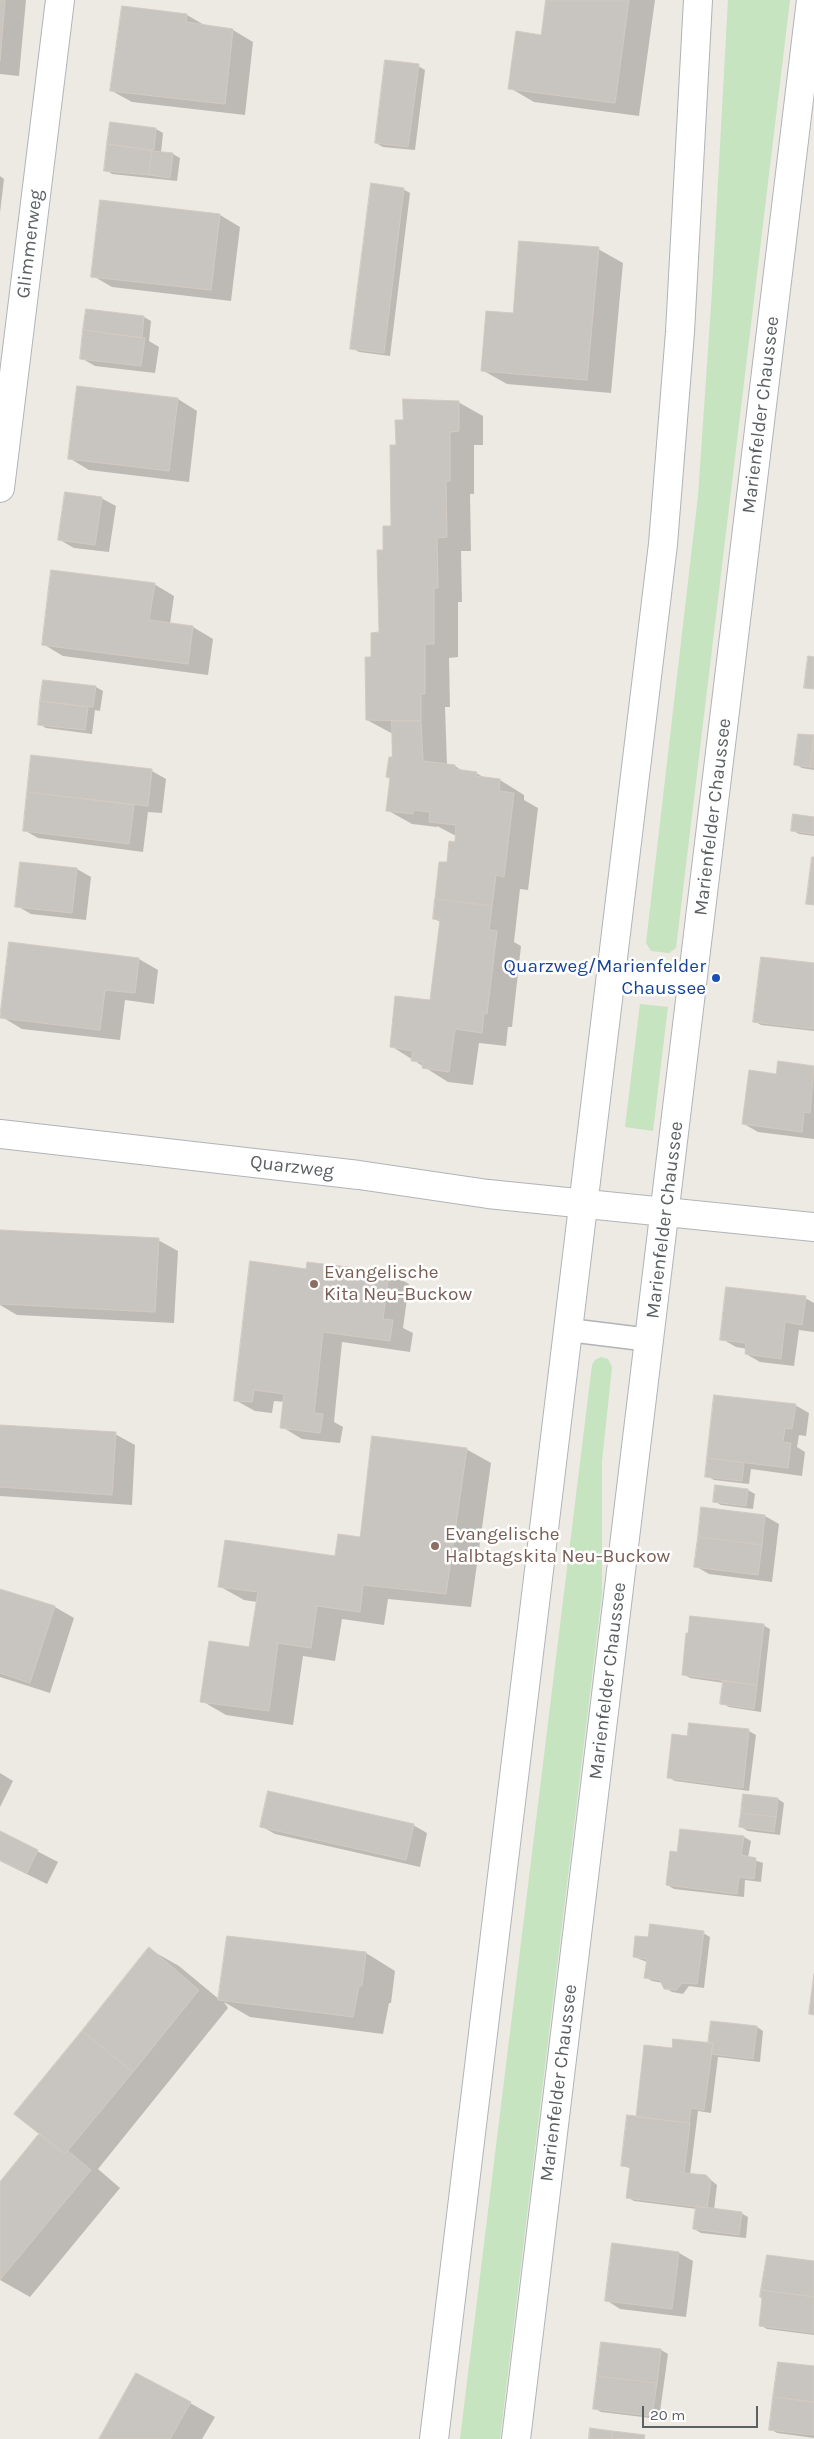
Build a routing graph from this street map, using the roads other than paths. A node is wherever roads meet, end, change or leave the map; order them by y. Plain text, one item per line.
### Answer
1 (60, 0) edge
2 (698, 0) edge
3 (811, 0) edge
4 (0, 488) edge
5 (612, 972) junction
6 (693, 980) junction
7 (0, 1134) edge
8 (584, 1204) junction
9 (666, 1213) junction
10 (814, 1227) edge
11 (569, 1330) junction
12 (650, 1340) junction
13 (434, 2439) edge
14 (516, 2439) edge

1 - 4 main road, Glimmerweg
2 - 5 main road
3 - 6 main road, Marienfelder Chaussee
5 - 6 lane
5 - 8 main road
6 - 9 main road, Marienfelder Chaussee
7 - 8 main road, Quarzweg
8 - 9 main road, Quarzweg
8 - 11 main road
9 - 10 main road, Quarzweg
9 - 12 main road, Marienfelder Chaussee
11 - 12 lane
11 - 13 main road
12 - 14 main road, Marienfelder Chaussee

